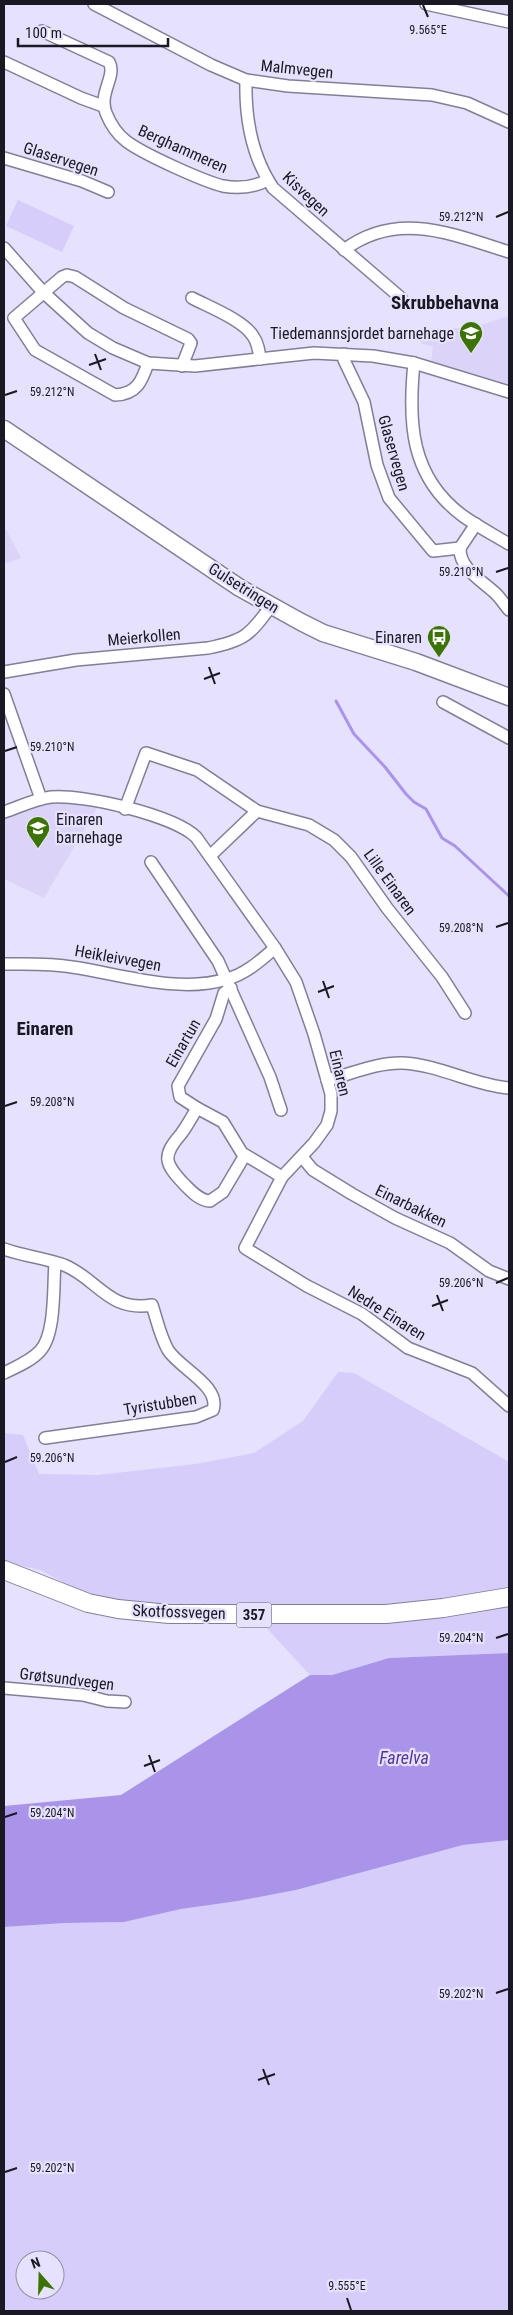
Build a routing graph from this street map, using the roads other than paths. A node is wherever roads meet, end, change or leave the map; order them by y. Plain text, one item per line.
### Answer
1 (94, 4) edge
2 (426, 4) edge
3 (509, 22) edge
4 (42, 31) dead end
5 (4, 62) edge
6 (246, 80) junction
7 (104, 106) junction
8 (509, 122) edge
9 (4, 158) edge
10 (268, 180) junction
11 (108, 192) dead end
12 (4, 248) edge
13 (344, 250) junction
14 (509, 252) edge
15 (43, 292) junction
16 (192, 298) dead end
17 (401, 298) dead end
18 (344, 354) junction
19 (260, 359) junction
20 (148, 363) junction
21 (414, 363) junction
22 (182, 366) junction
23 (509, 392) edge
24 (4, 429) edge
25 (476, 524) junction
26 (509, 544) edge
27 (460, 548) junction
28 (270, 606) junction
29 (509, 610) edge
30 (4, 672) edge
31 (4, 694) edge
32 (509, 697) edge
33 (443, 702) dead end
34 (509, 738) edge
35 (42, 799) junction
36 (124, 809) junction
37 (257, 811) junction
38 (4, 812) edge
39 (211, 855) junction
40 (152, 862) dead end
41 (274, 948) junction
42 (4, 964) edge
43 (229, 984) junction
44 (465, 1013) dead end
45 (327, 1080) junction
46 (509, 1088) edge
47 (197, 1108) junction
48 (282, 1110) dead end
49 (245, 1155) junction
50 (302, 1157) junction
51 (282, 1177) junction
52 (245, 1248) joint
53 (4, 1249) edge
54 (55, 1262) junction
55 (509, 1279) edge
56 (4, 1373) edge
57 (509, 1406) edge
58 (45, 1438) dead end
59 (4, 1570) edge
60 (509, 1597) edge
61 (4, 1688) edge
62 (126, 1702) dead end

1 - 6 street, Malmvegen
2 - 3 street
4 - 7 street
5 - 7 street
6 - 8 street, Malmvegen
6 - 10 street, Kisvegen
7 - 10 street, Berghammeren
9 - 11 street, Glaservegen
10 - 13 street, Kisvegen
12 - 15 street
13 - 14 street
13 - 17 street, Kisvegen
15 - 20 street
15 - 20 street
15 - 22 street
16 - 19 street
18 - 19 street
18 - 21 street
18 - 27 street, Glaservegen
19 - 22 street
20 - 22 street
21 - 23 street
21 - 25 street, Glaservegen
24 - 28 street, Gulsetringen
25 - 26 street, Glaservegen
25 - 27 street
27 - 29 street
28 - 30 street, Meierkollen
28 - 32 street, Gulsetringen
31 - 35 street
33 - 34 street
35 - 36 street, Einaren
35 - 38 street, Einaren
36 - 37 street, Lille Einaren
36 - 39 street, Einaren
37 - 39 street
37 - 44 street, Lille Einaren
39 - 41 street, Einaren
40 - 43 street
41 - 43 street
41 - 45 street, Einaren
42 - 43 street, Heikleivvegen
43 - 47 street, Einartun
43 - 48 street
45 - 46 street
45 - 50 street, Einaren
47 - 49 street, Einartun
47 - 49 street
49 - 51 street, Einartun
50 - 51 street, Einaren
50 - 55 street, Einarbakken
51 - 52 street, Einaren
52 - 57 street, Nedre Einaren
53 - 54 street
54 - 56 street
54 - 58 street, Tyristubben
59 - 60 main road, Skotfossvegen / 357
61 - 62 street, Grøtsundvegen

